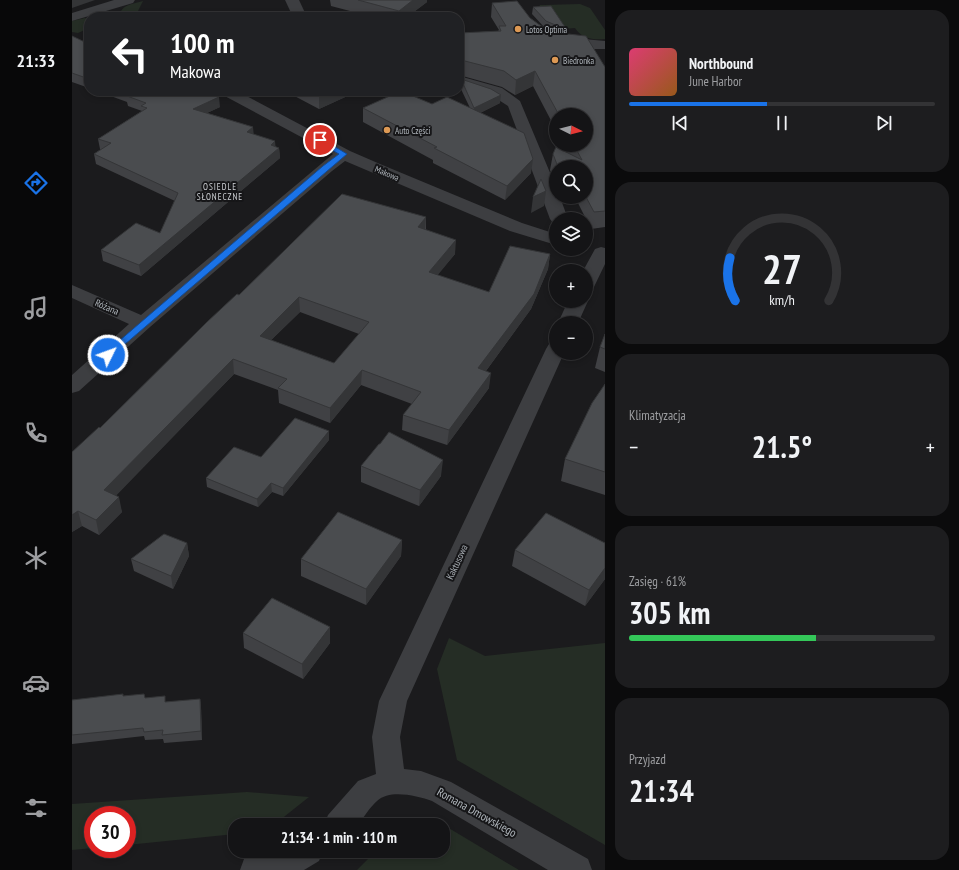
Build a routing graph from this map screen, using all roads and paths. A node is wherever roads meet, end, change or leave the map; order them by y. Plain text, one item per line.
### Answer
1 (128, 0) edge
2 (292, 0) edge
3 (101, 12) edge
4 (298, 12) edge
5 (84, 15) edge
6 (72, 16) edge
7 (546, 36) edge
8 (605, 45) edge
9 (464, 82) edge
10 (235, 96) edge
11 (344, 154) junction
12 (557, 212) edge
13 (549, 234) edge
14 (597, 251) edge
15 (593, 264) edge
16 (72, 292) edge
17 (143, 323) junction
18 (551, 360) edge
19 (72, 386) edge
20 (391, 781) junction
21 (345, 818) edge
22 (296, 858) edge
23 (255, 870) edge
24 (577, 870) edge

1 - 3 street
2 - 4 street
5 - 6 street
7 - 8 street
9 - 12 street
10 - 11 street, Makowa
11 - 13 street, Makowa
11 - 17 street
14 - 15 street
16 - 17 street, Różana
17 - 19 street
18 - 20 street, Kaktusowa
20 - 21 street, Romana Dmowskiego
20 - 24 street, Romana Dmowskiego
22 - 23 street

